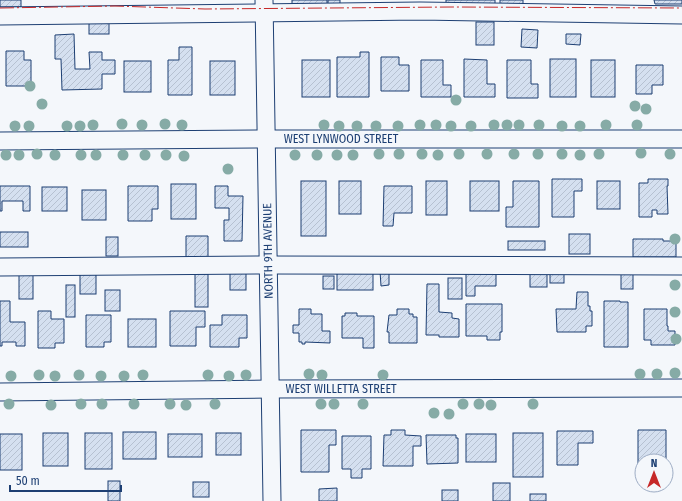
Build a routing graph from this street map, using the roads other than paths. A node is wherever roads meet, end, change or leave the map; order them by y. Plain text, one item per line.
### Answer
1 (264, 7) edge
2 (682, 15) edge
3 (0, 16) edge
4 (266, 139) junction
5 (682, 139) edge
6 (0, 141) edge
7 (268, 265) junction
8 (682, 266) edge
9 (0, 267) edge
10 (682, 388) edge
11 (270, 389) junction
12 (0, 392) edge
13 (272, 501) edge

1 - 2 street
1 - 3 street
1 - 4 street, NORTH 9TH AVENUE
4 - 5 street, WEST LYNWOOD STREET
4 - 6 street, WEST LYNWOOD STREET
4 - 7 street, NORTH 9TH AVENUE
7 - 8 street
7 - 9 street
7 - 11 street, NORTH 9TH AVENUE
10 - 11 street, WEST WILLETTA STREET
11 - 12 street, WEST WILLETTA STREET
11 - 13 street, NORTH 9TH AVENUE

